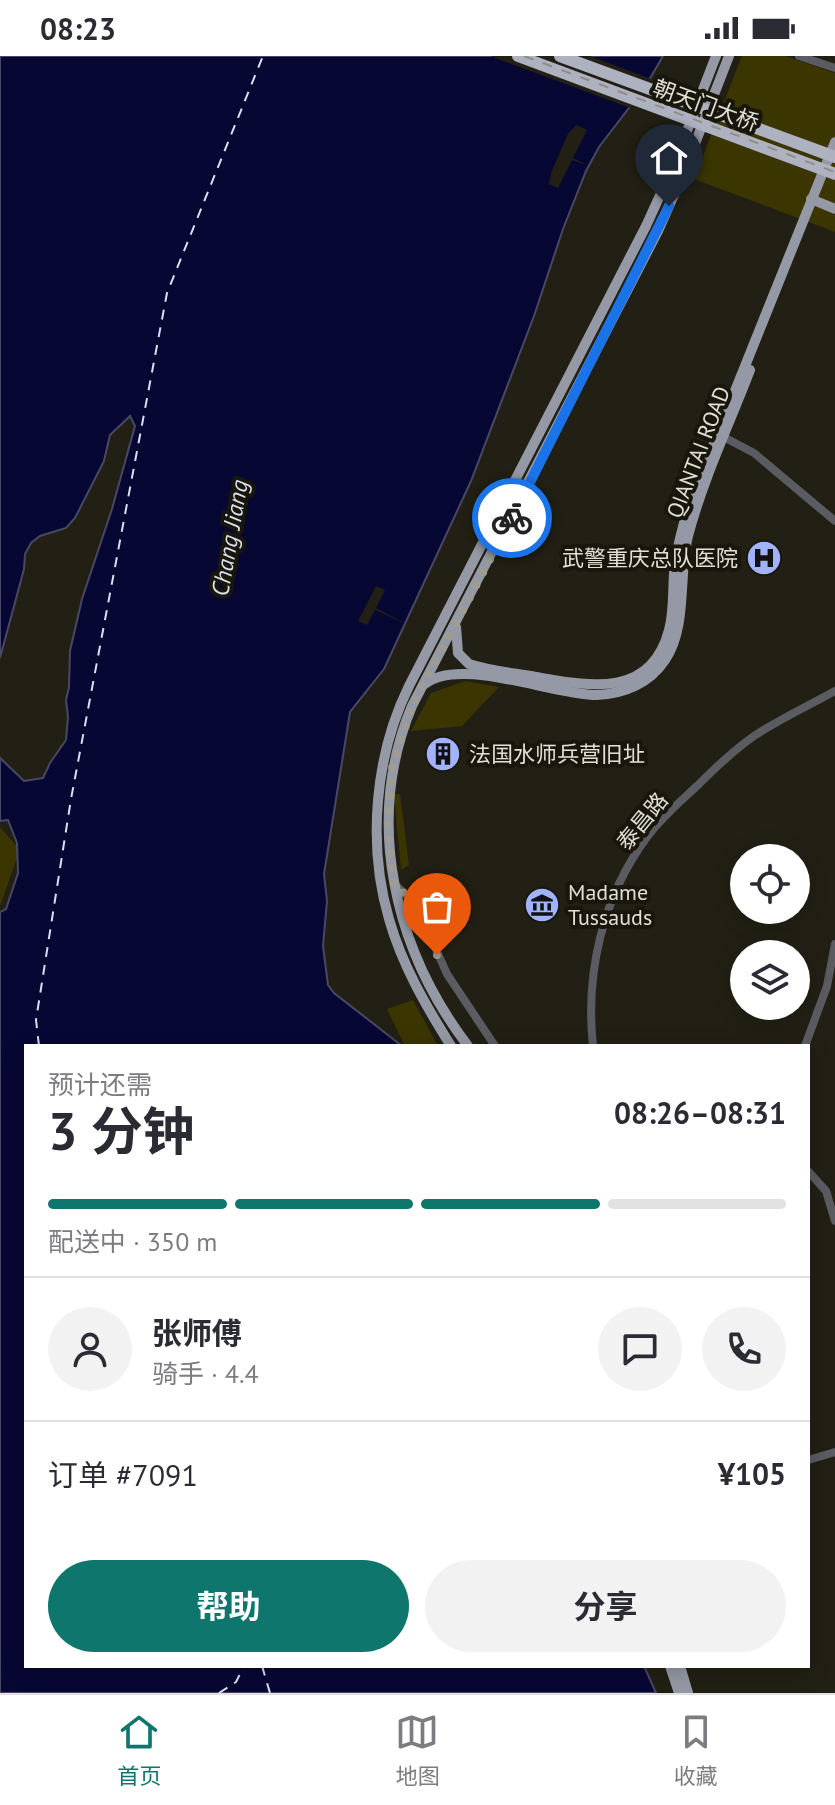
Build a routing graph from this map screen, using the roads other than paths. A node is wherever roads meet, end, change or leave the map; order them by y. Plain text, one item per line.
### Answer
1 (507, 56) edge
2 (518, 56) edge
3 (560, 56) edge
4 (573, 56) edge
5 (716, 56) edge
6 (729, 56) edge
7 (799, 56) edge
8 (835, 68) edge
9 (835, 142) edge
10 (835, 157) edge
11 (835, 176) edge
12 (814, 200) junction
13 (835, 209) edge
14 (553, 409) junction
15 (721, 436) junction
16 (537, 469) junction
17 (521, 500) junction
18 (506, 501) junction
19 (835, 521) edge
20 (456, 625) junction
21 (423, 687) junction
22 (835, 691) edge
23 (394, 883) junction
24 (835, 944) edge
25 (450, 1044) edge
26 (467, 1044) edge
27 (494, 1044) edge
28 (593, 1044) edge
29 (806, 1044) edge
30 (810, 1173) edge
31 (835, 1221) edge
32 (835, 1452) edge
33 (810, 1459) edge
34 (671, 1668) edge
35 (681, 1668) edge
36 (679, 1693) edge
37 (688, 1693) edge

1 - 11 main road
2 - 11 highway, 朝天门大桥
3 - 10 highway, 朝天门大桥
4 - 10 main road
5 - 14 main road
6 - 16 main road
7 - 8 street
9 - 12 main road
10 - 12 main road
12 - 13 main road
12 - 15 main road, QIANTAI ROAD
14 - 16 main road
14 - 18 main road
15 - 19 street
15 - 20 main road, QIANTAI ROAD
15 - 21 main road, QIANTAI ROAD
16 - 17 main road
17 - 18 main road
17 - 20 main road
18 - 25 main road
20 - 21 main road
21 - 23 main road
22 - 28 street, 泰昌路
23 - 26 main road
23 - 27 street
24 - 29 street
30 - 31 street
32 - 33 street
34 - 36 main road
35 - 37 main road

